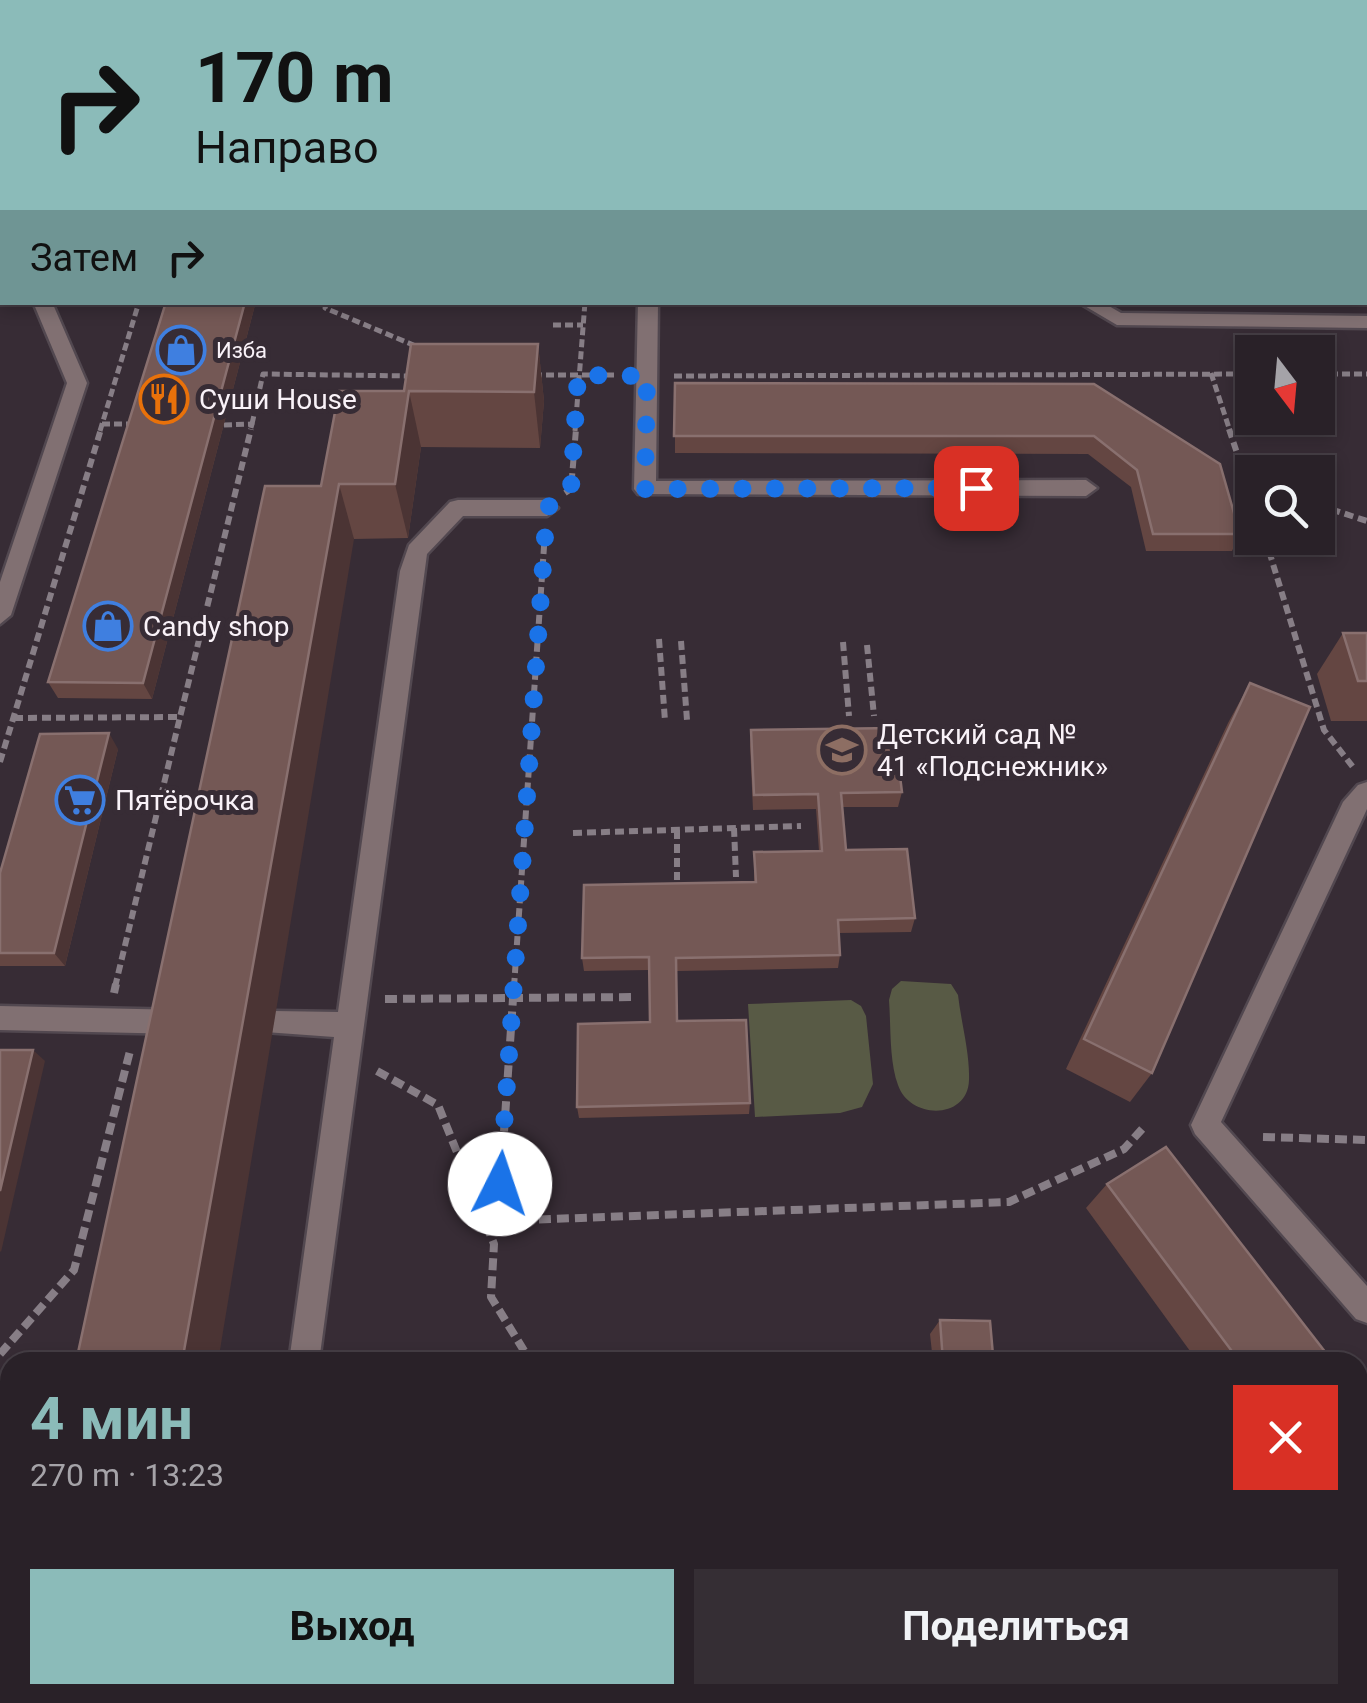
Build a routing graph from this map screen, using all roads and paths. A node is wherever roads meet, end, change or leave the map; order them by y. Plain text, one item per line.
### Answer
1 (43, 305) edge
2 (138, 305) edge
3 (326, 305) edge
4 (585, 305) edge
5 (648, 305) edge
6 (1092, 305) edge
7 (1132, 305) edge
8 (1117, 319) junction
9 (1367, 322) edge
10 (553, 325) dead end
11 (583, 325) junction
12 (428, 351) edge
13 (1211, 373) junction
14 (1235, 374) edge
15 (1335, 374) edge
16 (1367, 374) edge
17 (578, 375) junction
18 (413, 376) edge
19 (524, 376) edge
20 (647, 376) junction
21 (102, 424) junction
22 (141, 424) edge
23 (252, 424) junction
24 (224, 425) dead end
25 (1240, 455) edge
26 (1086, 488) dead end
27 (547, 508) junction
28 (1335, 510) edge
29 (1367, 521) edge
30 (1269, 555) edge
31 (0, 615) edge
32 (660, 639) dead end
33 (680, 641) dead end
34 (843, 642) dead end
35 (867, 645) dead end
36 (180, 716) junction
37 (850, 716) dead end
38 (874, 716) dead end
39 (14, 718) junction
40 (665, 720) dead end
41 (687, 720) dead end
42 (0, 762) edge
43 (1362, 782) edge
44 (800, 826) dead end
45 (734, 828) junction
46 (678, 830) junction
47 (573, 833) dead end
48 (736, 878) edge
49 (677, 880) edge
50 (636, 996) dead end
51 (514, 998) junction
52 (352, 1012) junction
53 (0, 1018) edge
54 (108, 1018) junction
55 (138, 1020) junction
56 (188, 1022) edge
57 (274, 1023) dead end
58 (346, 1053) junction
59 (1206, 1125) junction
60 (1144, 1126) dead end
61 (1367, 1140) edge
62 (498, 1221) junction
63 (488, 1228) junction
64 (1367, 1308) edge
65 (2, 1352) edge
66 (305, 1352) edge
67 (525, 1352) edge

1 - 31 street
2 - 21 path
3 - 12 path
4 - 11 path
5 - 20 street
6 - 8 street
7 - 8 street
8 - 9 street
10 - 11 path
11 - 17 path
13 - 14 path
13 - 20 path
13 - 25 path
15 - 16 path
17 - 19 path
17 - 20 path
17 - 27 path
18 - 23 path
20 - 26 street
21 - 22 path
21 - 39 path
23 - 24 path
23 - 36 path
27 - 51 path
27 - 52 street
28 - 29 path
30 - 43 path
32 - 40 path
33 - 41 path
34 - 37 path
35 - 38 path
36 - 39 path
36 - 54 path
39 - 42 path
43 - 59 street
44 - 45 path
45 - 46 path
45 - 48 path
46 - 47 path
46 - 49 path
50 - 51 path
51 - 52 path
51 - 62 path
52 - 57 street
52 - 58 street
53 - 54 street
54 - 55 street
55 - 56 street
55 - 65 path
58 - 63 path
58 - 66 street
59 - 61 path
59 - 64 street
60 - 62 path
62 - 63 path
63 - 67 path

